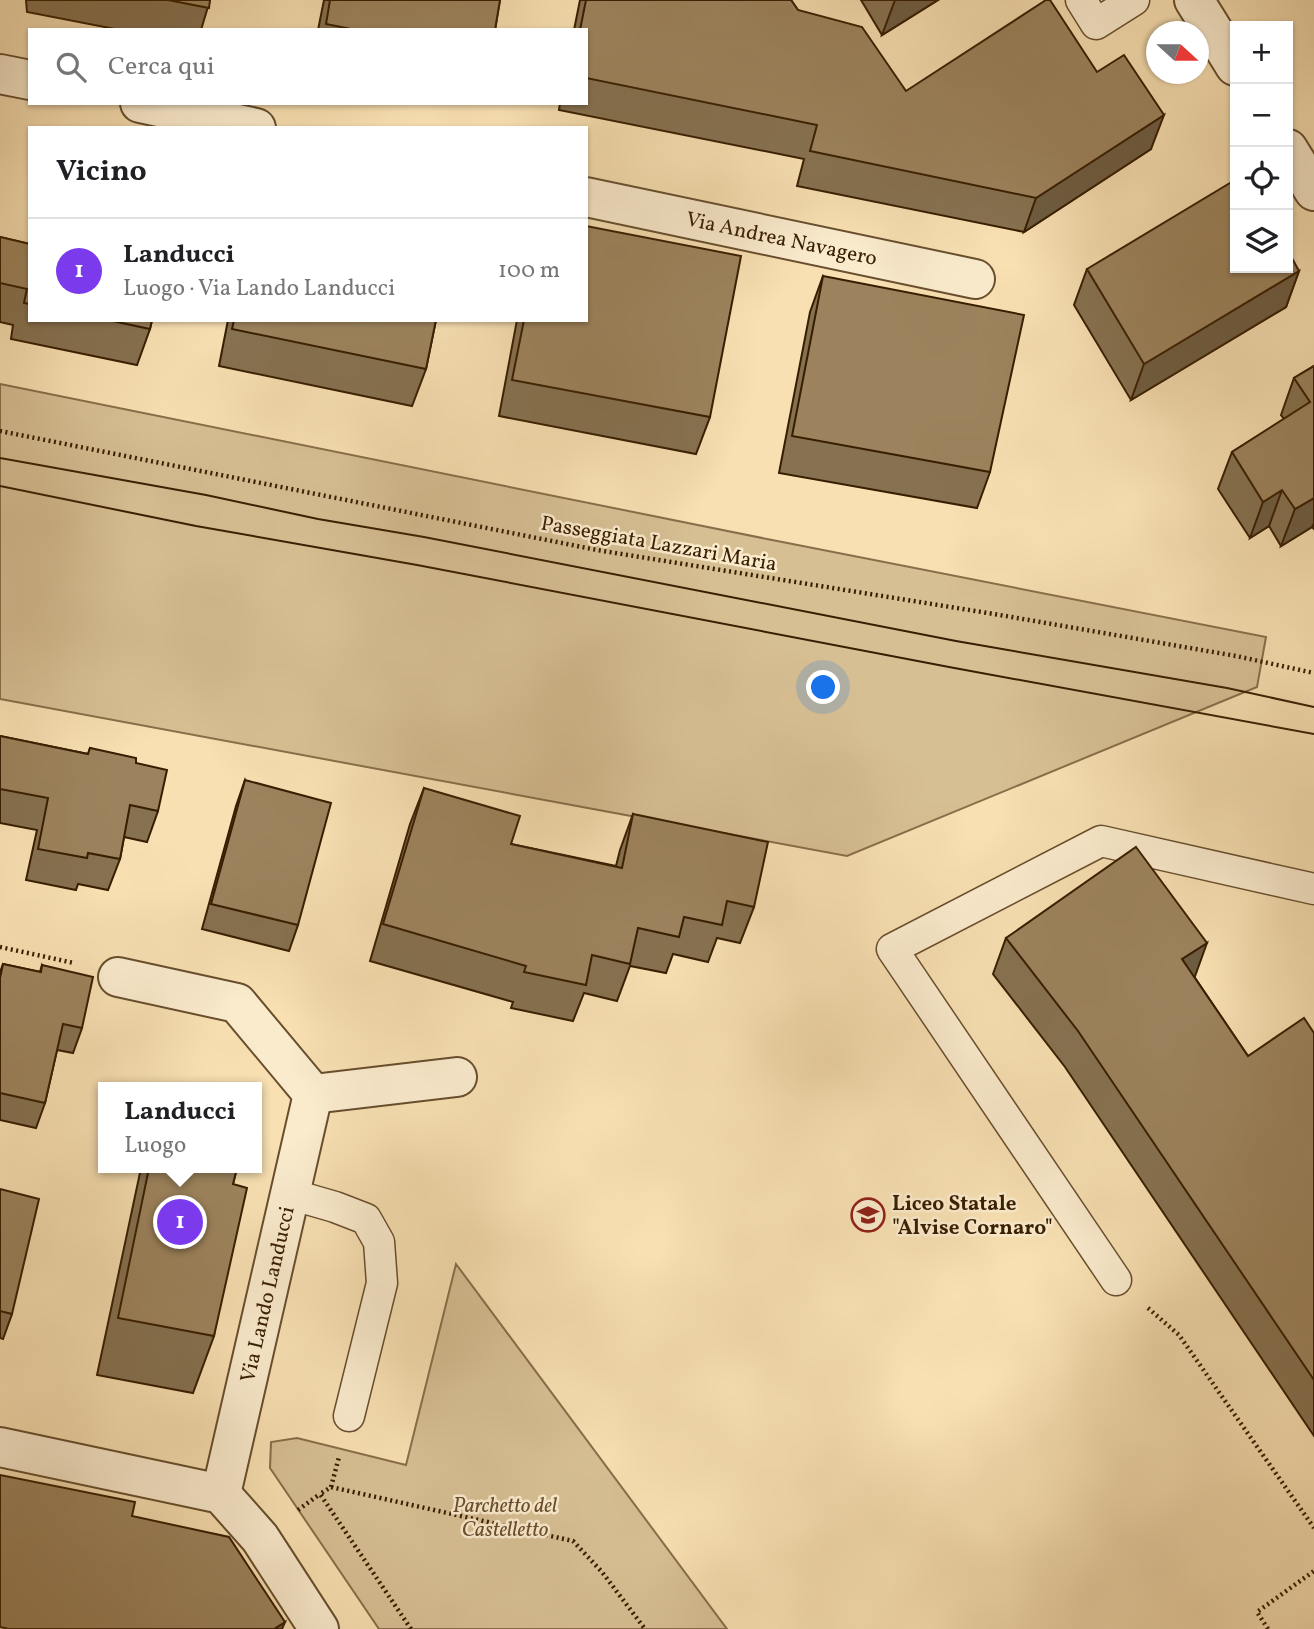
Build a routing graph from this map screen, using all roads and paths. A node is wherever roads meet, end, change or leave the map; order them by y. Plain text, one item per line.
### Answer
1 (1080, 0) edge
2 (1134, 0) edge
3 (1194, 0) edge
4 (1230, 58) edge
5 (0, 74) edge
6 (28, 80) edge
7 (149, 105) edge
8 (247, 126) edge
9 (1293, 157) edge
10 (1314, 191) edge
11 (588, 197) edge
12 (975, 279) dead end
13 (0, 431) edge
14 (1314, 673) edge
15 (1314, 889) edge
16 (0, 947) edge
17 (118, 977) joint
18 (457, 1077) dead end
19 (313, 1094) junction
20 (290, 1194) junction
21 (1116, 1280) joint
22 (349, 1416) dead end
23 (0, 1447) edge
24 (221, 1494) junction
25 (1314, 1528) edge
26 (1314, 1571) edge
27 (319, 1629) edge
28 (411, 1629) edge
29 (645, 1629) edge
30 (1268, 1629) edge

1 - 2 lane
3 - 4 street
5 - 6 street
7 - 8 street
9 - 10 street
11 - 12 street, Via Andrea Navagero
13 - 14 path, Passeggiata Lazzari Maria
15 - 21 lane
16 - 17 path
17 - 19 street
18 - 19 street
19 - 20 street, Via Lando Landucci
20 - 22 lane
20 - 24 street, Via Lando Landucci
21 - 25 path
23 - 24 street
24 - 27 street
26 - 30 path
28 - 29 path

